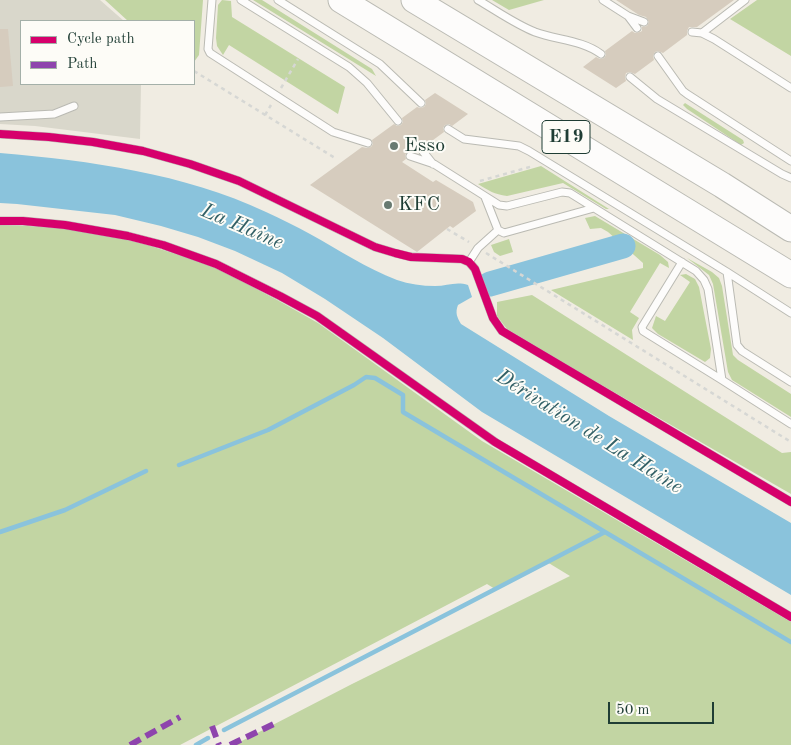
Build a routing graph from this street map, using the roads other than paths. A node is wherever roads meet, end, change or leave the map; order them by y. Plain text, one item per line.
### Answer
1 (212, 0) edge
2 (241, 0) edge
3 (278, 0) edge
4 (341, 0) edge
5 (414, 0) edge
6 (478, 0) edge
7 (603, 0) edge
8 (745, 0) edge
9 (628, 16) junction
10 (644, 22) dead end
11 (637, 28) dead end
12 (692, 32) dead end
13 (702, 33) junction
14 (601, 54) dead end
15 (658, 56) dead end
16 (630, 77) dead end
17 (791, 88) edge
18 (421, 103) dead end
19 (74, 106) dead end
20 (0, 117) edge
21 (398, 121) dead end
22 (448, 129) dead end
23 (0, 134) edge
24 (368, 143) dead end
25 (421, 148) dead end
26 (410, 156) dead end
27 (791, 161) edge
28 (434, 164) junction
29 (791, 178) edge
30 (485, 197) junction
31 (594, 208) junction
32 (0, 221) edge
33 (791, 229) edge
34 (498, 230) junction
35 (469, 262) junction
36 (682, 262) junction
37 (727, 272) junction
38 (791, 275) edge
39 (791, 313) edge
40 (722, 380) junction
41 (791, 382) edge
42 (791, 424) edge
43 (791, 502) edge
44 (791, 617) edge

1 - 24 lane
2 - 21 lane
3 - 18 lane
4 - 38 highway, E19
5 - 33 highway, E19
6 - 14 lane
7 - 9 lane
8 - 13 lane
9 - 10 lane
9 - 11 lane
12 - 13 lane
13 - 17 lane
15 - 27 lane
16 - 29 lane
19 - 20 lane
22 - 37 lane
23 - 35 lane
25 - 28 lane
26 - 28 lane
28 - 30 lane
30 - 31 lane
30 - 34 lane
31 - 34 lane
31 - 36 lane
32 - 44 lane
34 - 35 lane
35 - 43 lane
36 - 40 lane
36 - 40 lane
37 - 39 lane
37 - 41 lane
40 - 42 lane

